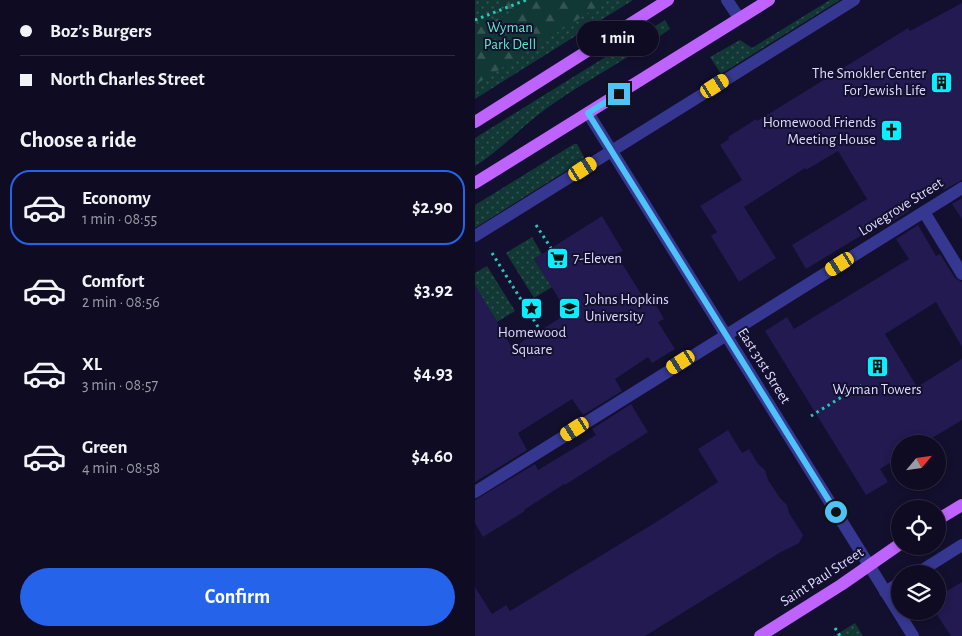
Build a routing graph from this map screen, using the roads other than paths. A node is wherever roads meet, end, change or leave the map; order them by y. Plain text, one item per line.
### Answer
1 (667, 0) edge
2 (727, 0) edge
3 (769, 0) edge
4 (854, 0) edge
5 (739, 18) junction
6 (588, 113) junction
7 (475, 122) edge
8 (612, 151) junction
9 (475, 183) edge
10 (962, 188) edge
11 (924, 212) junction
12 (475, 236) edge
13 (962, 274) edge
14 (726, 335) junction
15 (475, 492) edge
16 (962, 505) edge
17 (946, 515) edge
18 (962, 545) edge
19 (891, 550) edge
20 (930, 565) edge
21 (869, 566) junction
22 (891, 588) edge
23 (885, 592) junction
24 (760, 636) edge
25 (913, 636) edge

1 - 7 main road
2 - 5 street
3 - 5 main road
4 - 8 street
5 - 6 main road
6 - 8 street, East 31st Street
6 - 9 main road
8 - 12 street
8 - 14 street, East 31st Street
10 - 11 street, Lovegrove Street
11 - 13 street
11 - 14 street, Lovegrove Street
14 - 15 street, Lovegrove Street
14 - 21 street, East 31st Street
16 - 17 main road
18 - 20 street
19 - 21 main road, Saint Paul Street
21 - 23 street, East 31st Street
21 - 24 main road, Saint Paul Street
22 - 23 street
23 - 25 street, East 31st Street

